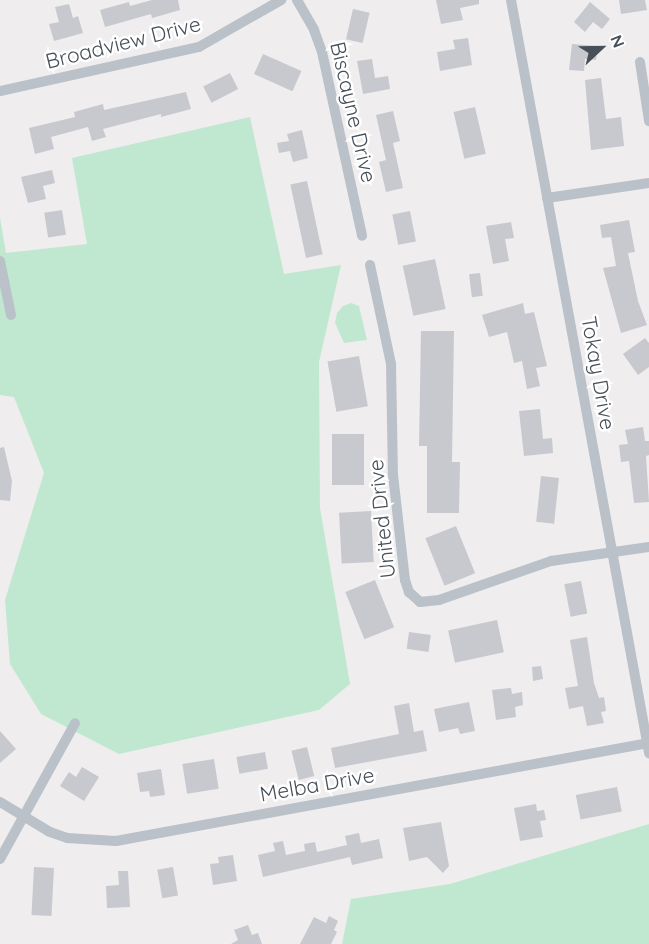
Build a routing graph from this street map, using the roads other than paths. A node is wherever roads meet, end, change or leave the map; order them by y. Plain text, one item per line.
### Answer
1 (281, 0) edge
2 (297, 0) edge
3 (511, 0) edge
4 (640, 62) dead end
5 (0, 91) edge
6 (649, 121) edge
7 (649, 183) edge
8 (547, 198) junction
9 (362, 236) dead end
10 (0, 261) edge
11 (370, 265) dead end
12 (11, 315) dead end
13 (649, 547) edge
14 (612, 552) junction
15 (75, 723) dead end
16 (648, 747) edge
17 (0, 802) edge
18 (23, 817) junction
19 (0, 859) edge

1 - 5 street, Broadview Drive
2 - 9 street, Biscayne Drive
3 - 8 street, Tokay Drive
4 - 6 street
7 - 8 street
8 - 14 street, Tokay Drive
10 - 12 street
11 - 14 street, United Drive
13 - 14 street, United Drive
14 - 16 street, Tokay Drive
15 - 18 street
16 - 18 street, Melba Drive
17 - 18 street, Melba Drive
18 - 19 street

